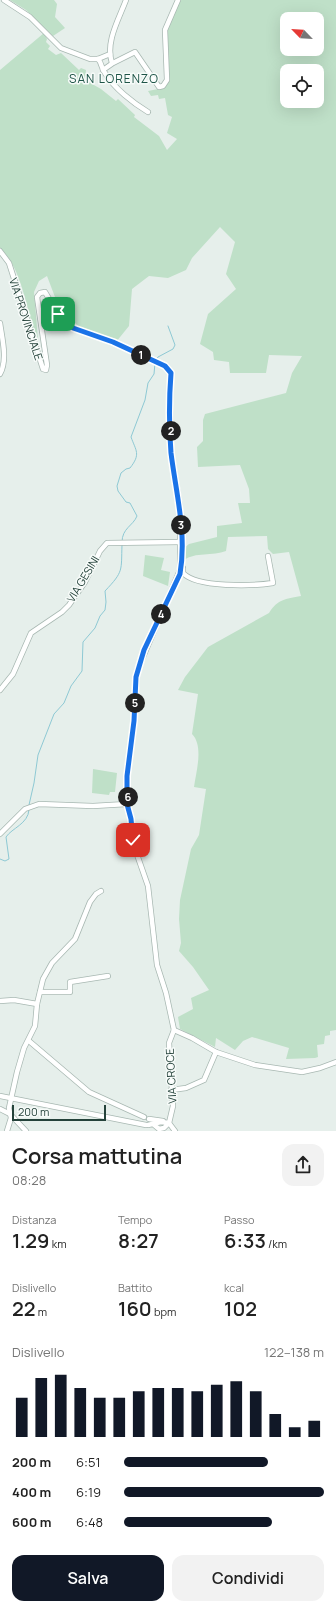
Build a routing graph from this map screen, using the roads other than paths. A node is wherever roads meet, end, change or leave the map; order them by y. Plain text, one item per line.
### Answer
1 (4, 0) edge
2 (126, 0) edge
3 (178, 0) edge
4 (110, 54) junction
5 (98, 59) junction
6 (112, 63) junction
7 (103, 70) junction
8 (148, 112) dead end
9 (0, 251) edge
10 (0, 323) edge
11 (0, 374) edge
12 (181, 542) junction
13 (268, 556) dead end
14 (181, 562) junction
15 (0, 690) edge
16 (127, 804) junction
17 (0, 834) edge
18 (101, 891) dead end
19 (108, 976) dead end
20 (40, 992) junction
21 (0, 1001) edge
22 (37, 1004) junction
23 (174, 1030) junction
24 (28, 1041) junction
25 (216, 1052) junction
26 (336, 1062) edge
27 (171, 1090) junction
28 (0, 1096) edge
29 (11, 1098) junction
30 (0, 1109) edge
31 (10, 1114) junction
32 (167, 1122) junction
33 (148, 1125) junction
34 (157, 1130) edge
35 (7, 1131) edge
36 (26, 1131) edge
37 (142, 1131) edge
38 (175, 1131) edge

1 - 5 street
2 - 4 street
3 - 6 street
4 - 5 street
4 - 6 street
5 - 7 street
6 - 7 street
7 - 8 street
9 - 12 street, VIA PROVINCIALE
10 - 11 street
12 - 14 street
12 - 15 street, VIA GESINI
13 - 14 street
14 - 16 street
16 - 17 street
16 - 23 street
18 - 20 street
19 - 20 street
20 - 22 street
21 - 22 street
22 - 24 street
23 - 25 street
23 - 27 street, VIA CROCE
24 - 29 street
24 - 32 street
25 - 26 street
25 - 27 street
27 - 32 street, VIA CROCE
28 - 29 street
29 - 31 street
29 - 33 street
30 - 31 street
31 - 35 street
31 - 36 street
32 - 33 street
32 - 34 street
32 - 38 street
33 - 34 street
33 - 37 street

